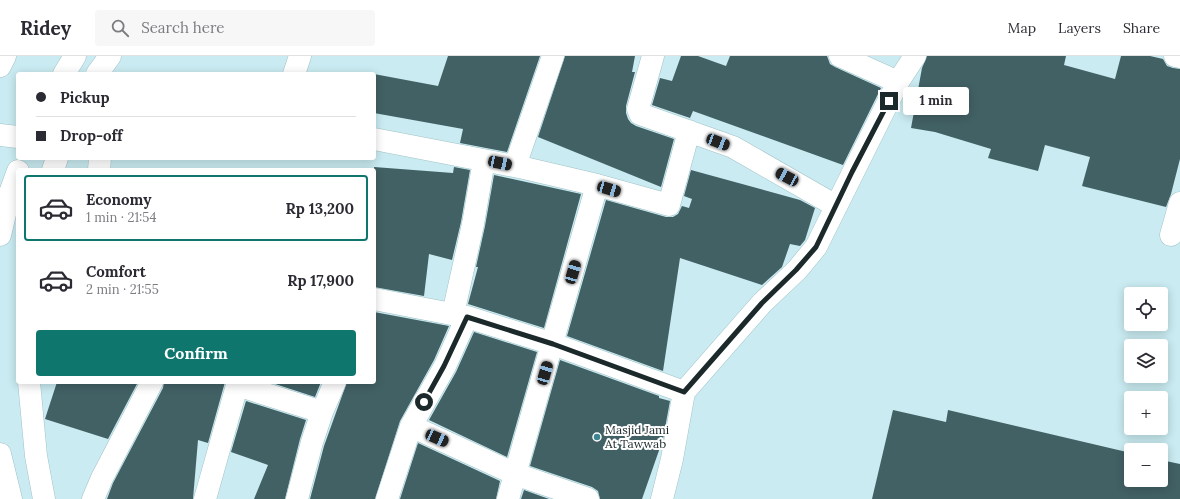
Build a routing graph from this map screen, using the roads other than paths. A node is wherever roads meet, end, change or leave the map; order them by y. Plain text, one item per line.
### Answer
1 (5, 56) edge
2 (75, 56) edge
3 (110, 56) edge
4 (300, 56) edge
5 (553, 56) edge
6 (653, 56) edge
7 (840, 56) edge
8 (915, 56) edge
9 (1175, 56) edge
10 (1180, 57) edge
11 (0, 66) edge
12 (65, 72) edge
13 (98, 72) edge
14 (295, 72) edge
15 (898, 82) junction
16 (689, 131) junction
17 (0, 135) edge
18 (16, 137) edge
19 (376, 139) edge
20 (484, 160) junction
21 (515, 166) junction
22 (16, 176) edge
23 (598, 186) junction
24 (1180, 203) edge
25 (836, 206) junction
26 (0, 235) edge
27 (1171, 235) dead end
28 (376, 299) edge
29 (460, 315) junction
30 (553, 344) junction
31 (29, 384) edge
32 (151, 384) edge
33 (237, 384) edge
34 (240, 384) edge
35 (334, 384) edge
36 (684, 392) junction
37 (322, 412) junction
38 (410, 426) junction
39 (0, 454) edge
40 (515, 474) junction
41 (11, 499) edge
42 (44, 499) edge
43 (93, 499) edge
44 (205, 499) edge
45 (297, 499) edge
46 (387, 499) edge
47 (508, 499) edge
48 (588, 499) edge
49 (662, 499) edge

1 - 11 main road
2 - 12 main road
3 - 13 main road
4 - 14 main road
5 - 21 main road
6 - 16 main road
7 - 15 main road
8 - 15 main road
9 - 10 main road
15 - 25 main road
16 - 23 main road
16 - 25 main road
17 - 18 main road
19 - 20 main road
20 - 21 main road
20 - 29 main road
21 - 23 main road
22 - 26 main road
23 - 30 main road
24 - 27 main road
25 - 36 main road
28 - 29 main road
29 - 30 main road
29 - 38 main road
30 - 36 main road
30 - 40 main road
31 - 42 main road
32 - 43 main road
33 - 44 main road
34 - 37 main road
35 - 37 main road
36 - 49 main road
37 - 45 main road
38 - 40 main road
38 - 46 main road
39 - 41 main road
40 - 47 main road
40 - 48 main road

